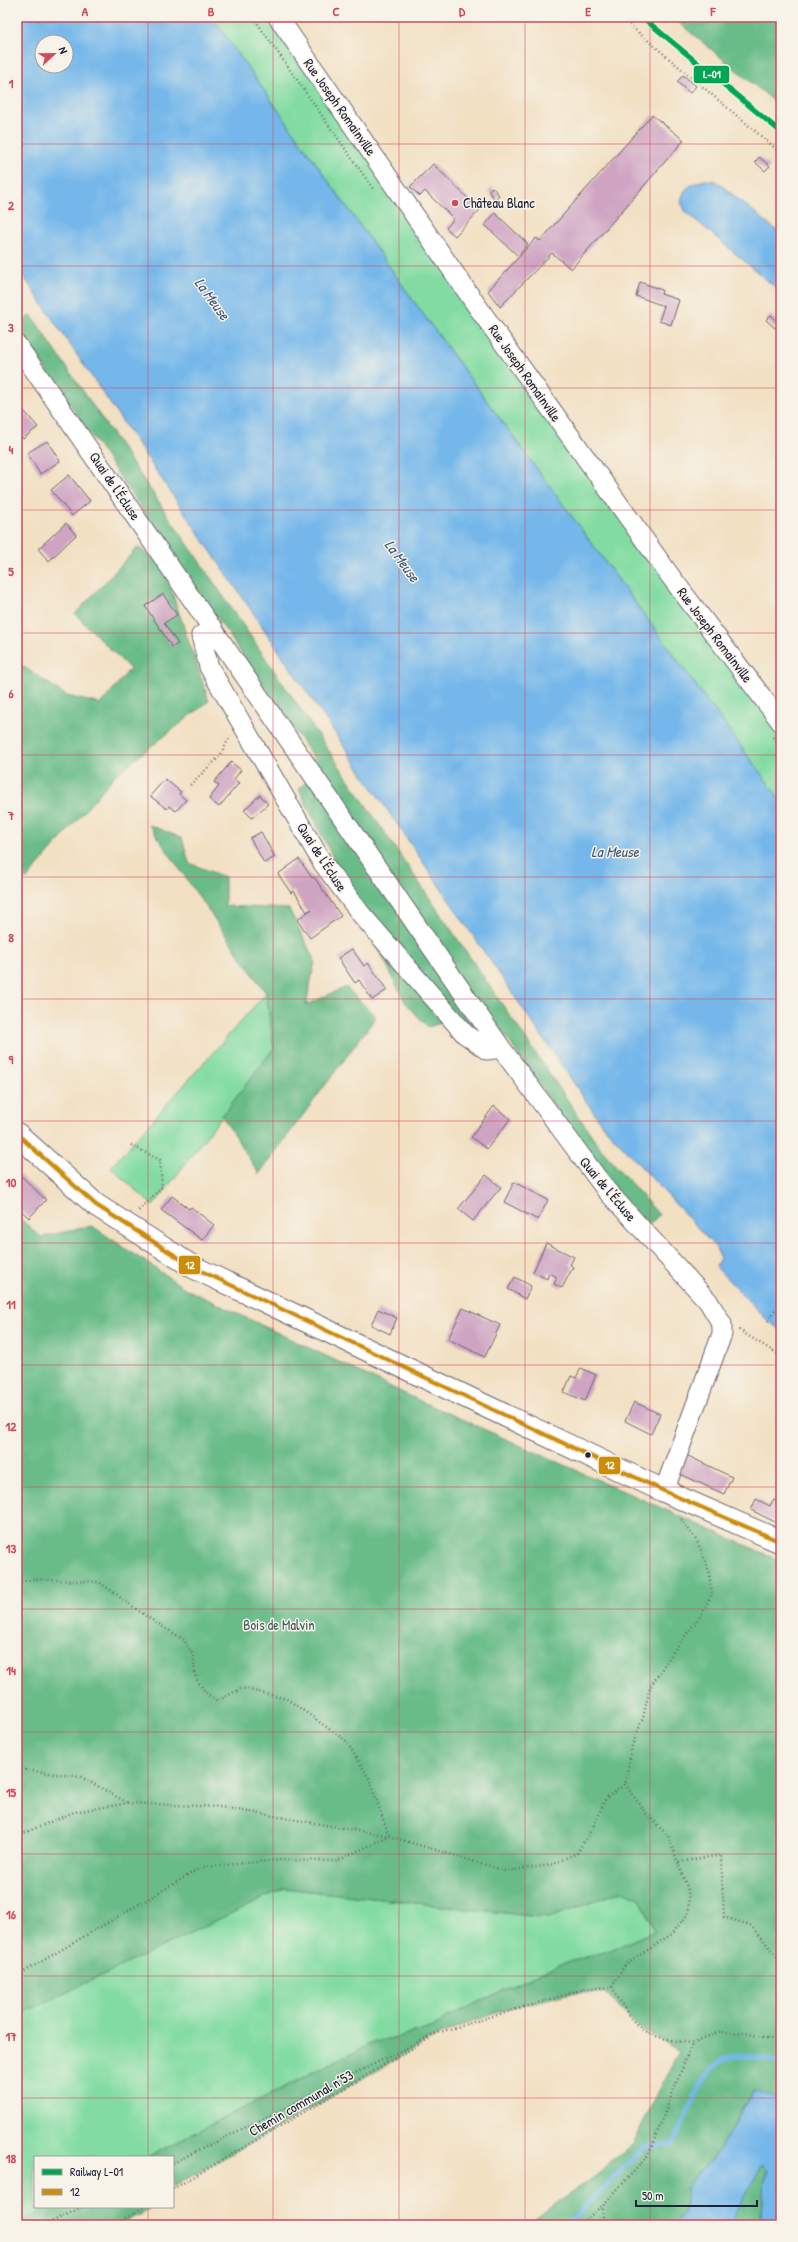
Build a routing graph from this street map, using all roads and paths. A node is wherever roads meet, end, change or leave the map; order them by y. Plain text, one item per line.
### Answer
1 (278, 17) edge
2 (620, 17) edge
3 (781, 153) edge
4 (17, 345) edge
5 (213, 628) junction
6 (781, 722) edge
7 (231, 734) dead end
8 (190, 785) dead end
9 (500, 1048) junction
10 (17, 1134) edge
11 (131, 1145) dead end
12 (124, 1224) junction
13 (781, 1314) edge
14 (768, 1321) dead end
15 (722, 1324) junction
16 (781, 1356) edge
17 (664, 1491) junction
18 (687, 1501) junction
19 (781, 1542) edge
20 (17, 1583) edge
21 (17, 1769) edge
22 (625, 1784) junction
23 (128, 1803) junction
24 (17, 1836) edge
25 (389, 1836) junction
26 (679, 1862) junction
27 (781, 1961) edge
28 (17, 1976) edge
29 (612, 1987) junction
30 (437, 2033) junction
31 (781, 2041) edge
32 (414, 2044) junction
33 (692, 2044) junction
34 (420, 2045) junction
35 (174, 2163) edge
36 (174, 2188) edge
37 (603, 2205) junction
38 (80, 2208) edge
39 (142, 2208) edge
40 (45, 2225) edge
41 (116, 2225) edge
42 (579, 2225) edge
43 (603, 2225) edge

1 - 6 street, Rue Joseph Romainville
2 - 3 path
4 - 5 street, Quai de l'Écluse
5 - 9 street, Quai de l'Écluse
5 - 9 street, Quai de l'Écluse
7 - 8 path
9 - 15 street, Quai de l'Écluse
10 - 12 main road
11 - 12 path
12 - 17 main road
13 - 14 path
15 - 16 path
15 - 17 street
17 - 18 main road
18 - 19 main road
18 - 22 path
20 - 25 path
21 - 23 path
22 - 25 path
22 - 26 path
23 - 24 path
23 - 25 path
25 - 28 path
26 - 27 path
26 - 29 path
29 - 30 path
29 - 33 path
30 - 32 path
30 - 34 path, Chemin communal n°53
31 - 33 path
32 - 34 path
32 - 35 path
33 - 37 path
34 - 36 path, Chemin communal n°53
37 - 42 path
37 - 43 path
38 - 40 path
39 - 41 path

